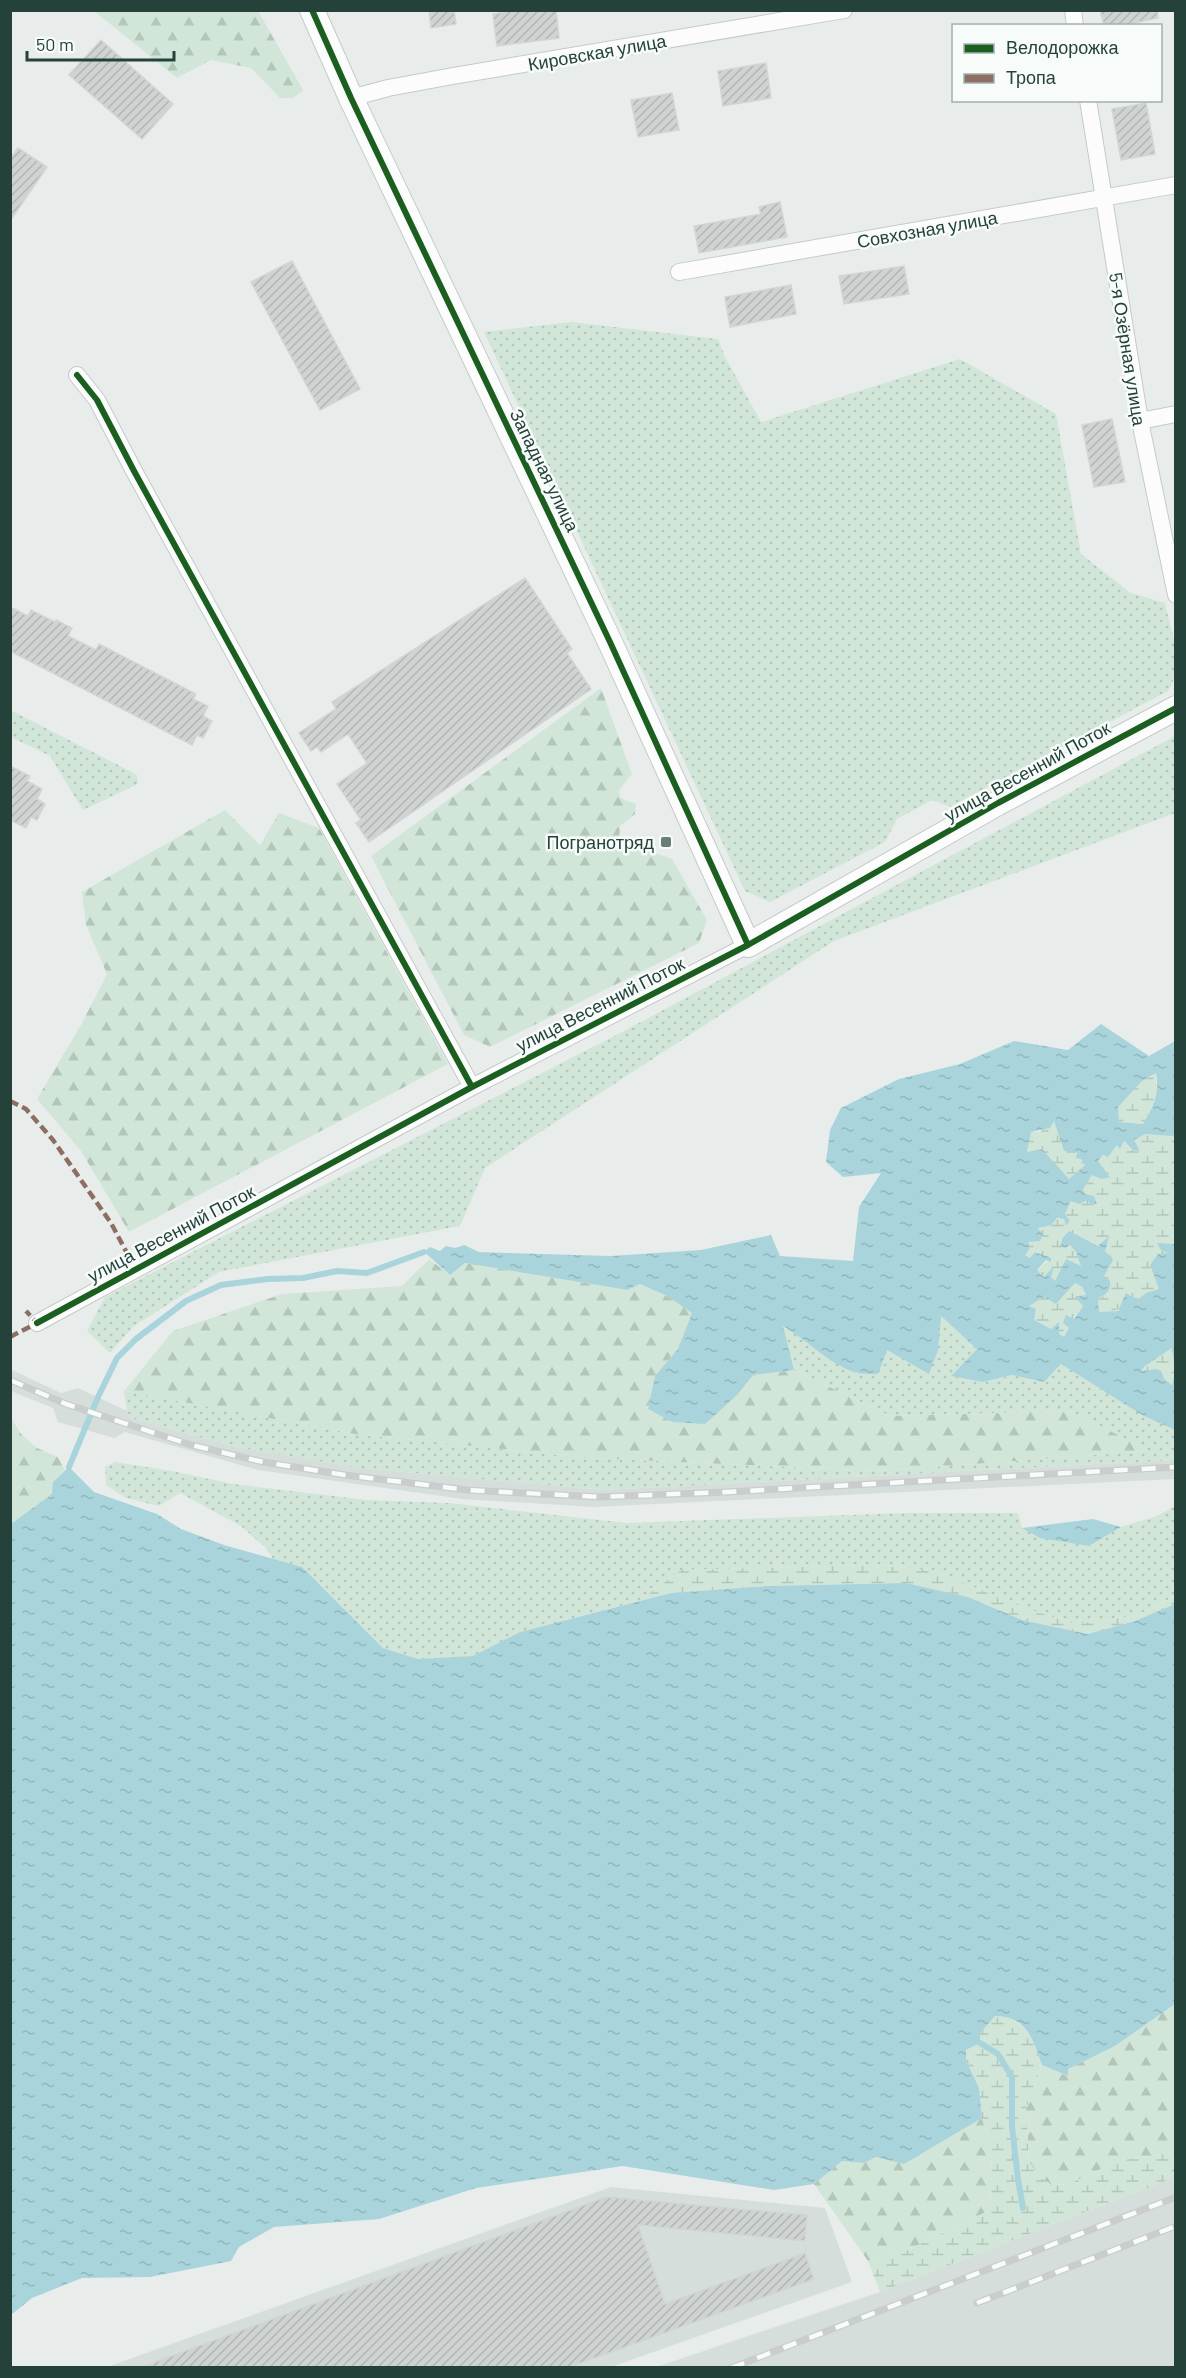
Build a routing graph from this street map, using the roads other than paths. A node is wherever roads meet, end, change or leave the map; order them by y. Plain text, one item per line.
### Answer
1 (312, 10) edge
2 (844, 10) edge
3 (351, 98) junction
4 (1088, 102) edge
5 (1176, 185) edge
6 (1104, 199) junction
7 (679, 272) dead end
8 (77, 375) dead end
9 (1176, 414) edge
10 (1140, 421) junction
11 (1176, 595) edge
12 (1176, 708) edge
13 (748, 945) junction
14 (472, 1087) junction
15 (37, 1323) dead end

1 - 3 street, Западная улица
2 - 3 street, Кировская улица
3 - 13 street, Западная улица
4 - 6 street, 5-я Озёрная улица
5 - 6 street, Совхозная улица
6 - 7 street, Совхозная улица
6 - 10 street, 5-я Озёрная улица
8 - 14 street
9 - 10 street
10 - 11 street, 5-я Озёрная улица
12 - 13 street, улица Весенний Поток
13 - 14 street, улица Весенний Поток
14 - 15 street, улица Весенний Поток

